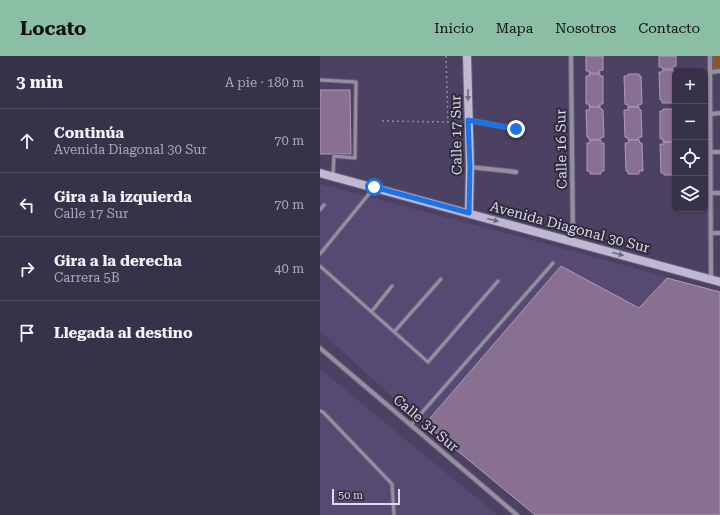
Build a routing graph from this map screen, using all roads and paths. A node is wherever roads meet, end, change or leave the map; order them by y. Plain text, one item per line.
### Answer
1 (446, 56) edge
2 (468, 56) edge
3 (571, 56) edge
4 (710, 56) edge
5 (720, 71) edge
6 (710, 72) junction
7 (320, 80) edge
8 (710, 114) junction
9 (720, 114) edge
10 (382, 120) dead end
11 (468, 120) junction
12 (516, 129) dead end
13 (711, 152) junction
14 (720, 152) edge
15 (470, 167) junction
16 (516, 172) dead end
17 (320, 173) edge
18 (333, 176) junction
19 (374, 187) junction
20 (720, 193) edge
21 (711, 194) junction
22 (324, 205) dead end
23 (320, 210) edge
24 (469, 213) junction
25 (711, 233) junction
26 (720, 233) edge
27 (573, 242) junction
28 (320, 254) edge
29 (553, 263) dead end
30 (320, 266) edge
31 (441, 279) dead end
32 (710, 280) junction
33 (498, 281) dead end
34 (720, 282) edge
35 (392, 286) dead end
36 (372, 311) junction
37 (394, 332) junction
38 (320, 348) edge
39 (320, 411) edge
40 (410, 425) junction
41 (394, 515) edge
42 (517, 515) edge

1 - 10 path
2 -> 11 street, Calle 17 Sur
3 - 27 street, Calle 16 Sur
4 - 6 street
5 - 6 street
6 - 8 street
7 - 18 lane
8 - 9 street
8 - 13 street
11 - 12 street
11 - 15 street, Calle 17 Sur
13 - 14 street
13 - 21 street
15 - 16 street
15 - 24 street, Calle 17 Sur
17 - 18 street, Avenida Diagonal 30 Sur
18 - 19 street, Avenida Diagonal 30 Sur
19 - 24 street, Avenida Diagonal 30 Sur
19 - 28 lane
20 - 21 street
21 - 25 street
22 - 23 lane
24 -> 27 street, Avenida Diagonal 30 Sur
25 - 26 street
25 - 32 street
27 -> 32 street, Avenida Diagonal 30 Sur
29 - 40 lane
30 - 36 lane
31 - 37 lane
32 - 34 street, Avenida Diagonal 30 Sur
33 - 37 lane
35 - 36 lane
36 - 37 lane
38 - 40 street, Calle 31 Sur
39 - 41 lane
40 - 42 street, Calle 31 Sur

